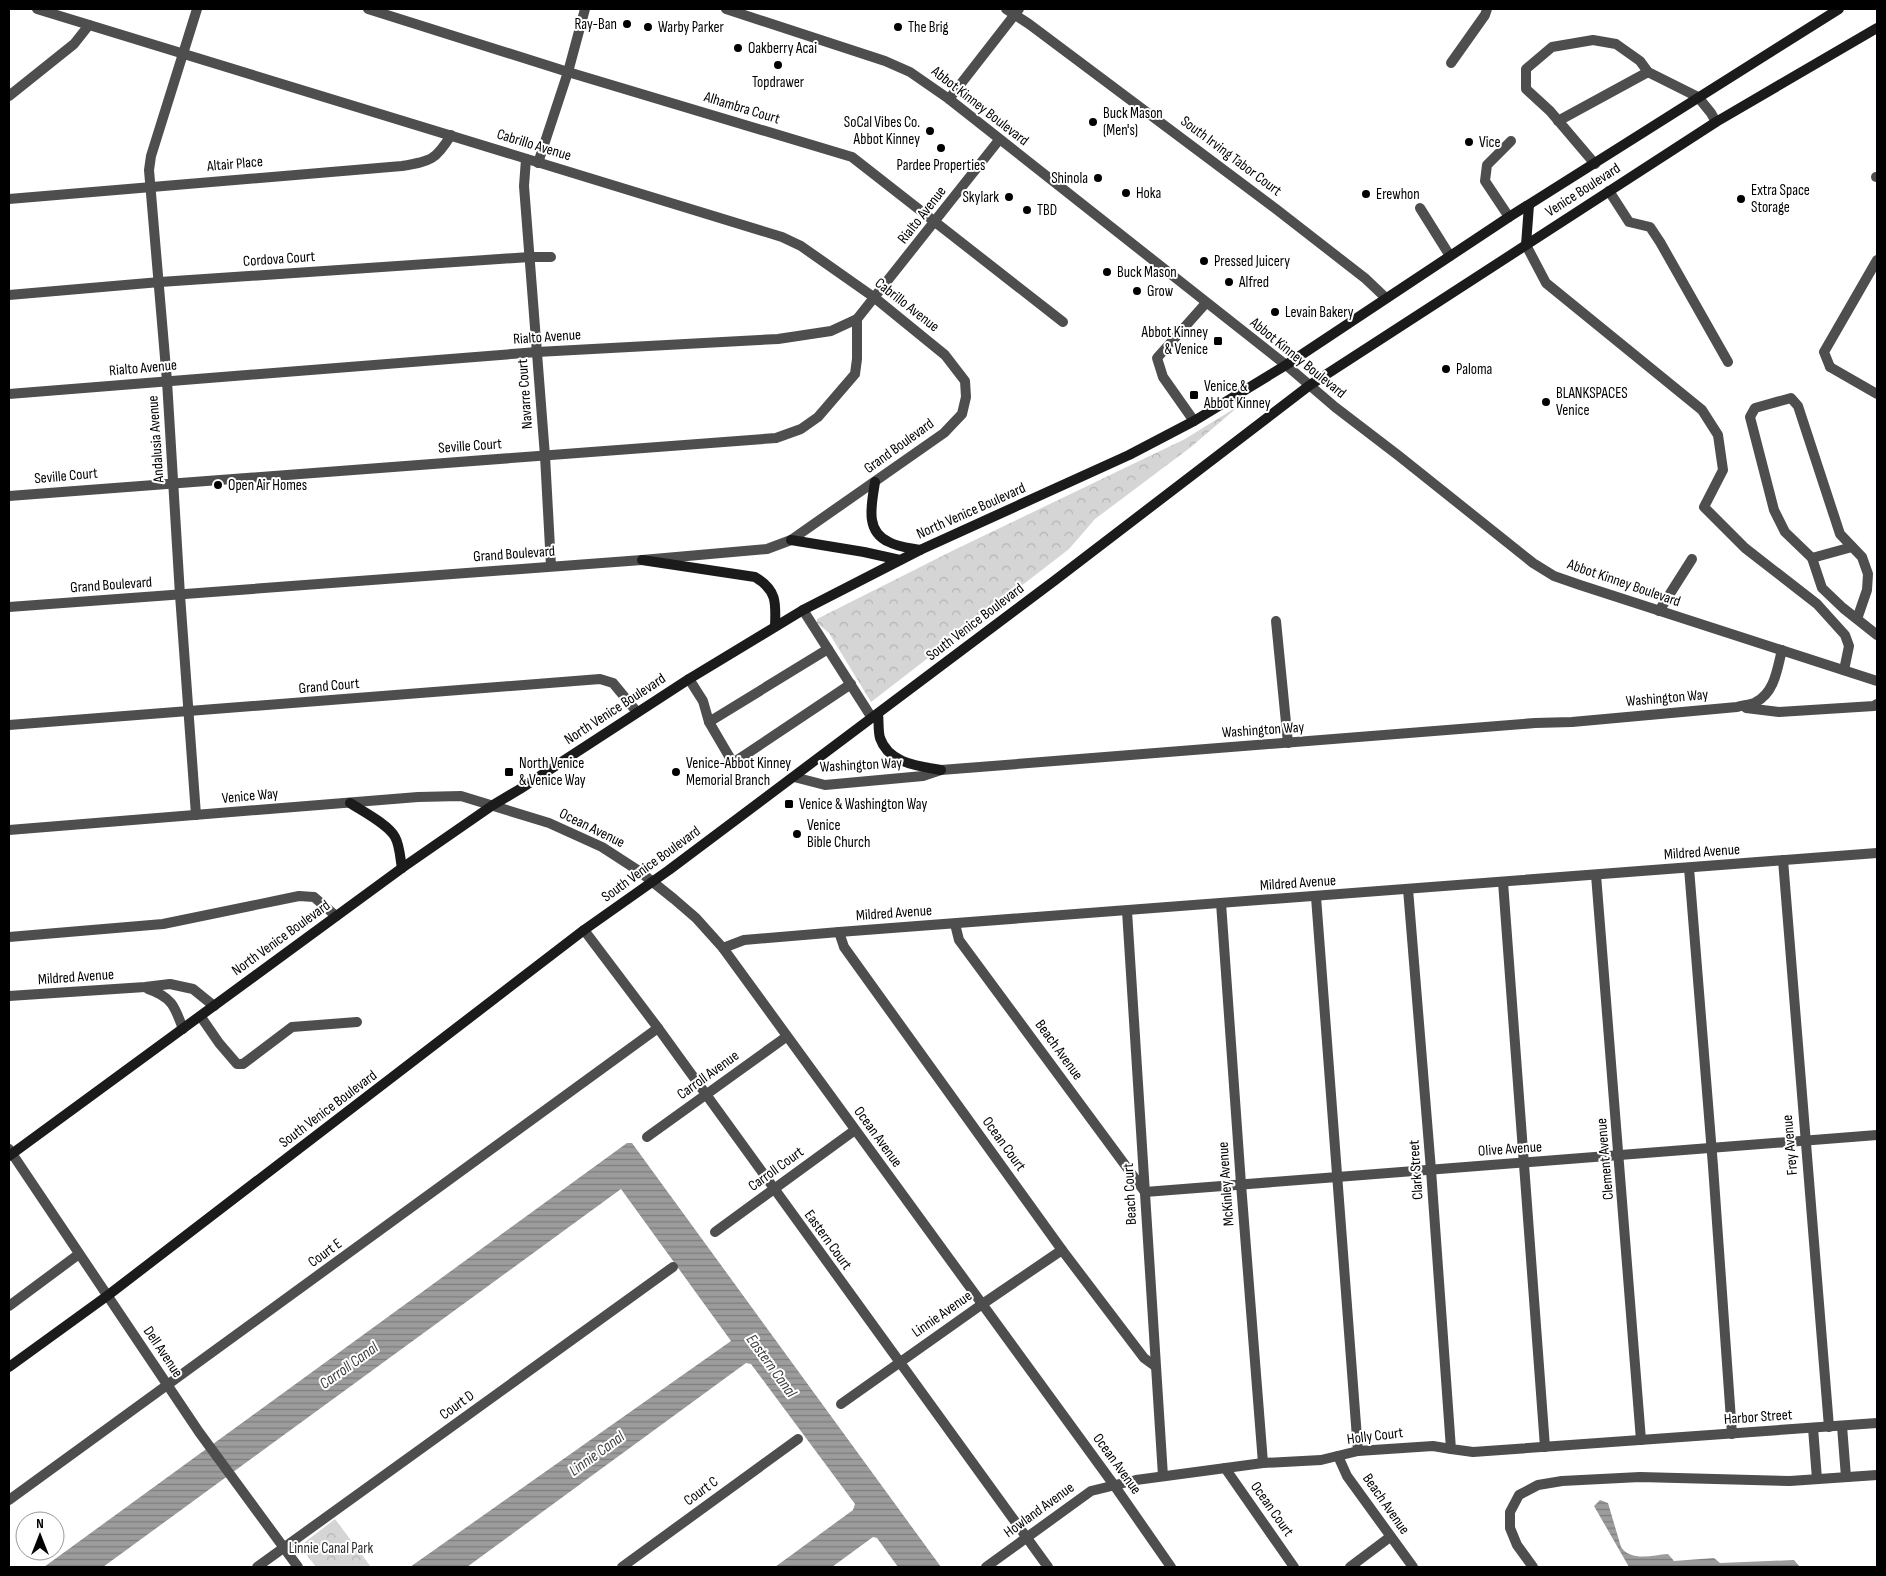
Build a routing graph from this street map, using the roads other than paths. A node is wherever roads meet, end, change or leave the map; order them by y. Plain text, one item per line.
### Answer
1 (37, 9) edge
2 (197, 9) edge
3 (368, 9) edge
4 (585, 9) edge
5 (726, 9) edge
6 (1006, 9) edge
7 (1487, 9) edge
8 (1840, 9) edge
9 (747, 12) edge
10 (1017, 12) edge
11 (89, 25) junction
12 (1877, 28) edge
13 (184, 53) junction
14 (1451, 63) dead end
15 (568, 72) junction
16 (1648, 72) junction
17 (9, 96) edge
18 (1698, 97) junction
19 (950, 99) junction
20 (1558, 121) junction
21 (1716, 122) junction
22 (451, 135) junction
23 (999, 140) junction
24 (1511, 141) dead end
25 (526, 159) junction
26 (538, 163) junction
27 (1595, 164) junction
28 (151, 186) junction
29 (1609, 191) junction
30 (9, 199) edge
31 (1529, 205) junction
32 (1420, 208) dead end
33 (1509, 217) junction
34 (936, 222) junction
35 (1526, 245) junction
36 (1450, 256) junction
37 (530, 257) junction
38 (551, 257) dead end
39 (1877, 260) edge
40 (160, 282) junction
41 (9, 295) edge
42 (876, 298) junction
43 (1386, 298) junction
44 (1206, 303) junction
45 (857, 319) junction
46 (1063, 322) dead end
47 (537, 352) junction
48 (1728, 362) dead end
49 (1286, 365) junction
50 (167, 381) junction
51 (1310, 385) junction
52 (9, 394) edge
53 (1877, 394) edge
54 (966, 397) joint
55 (1194, 420) junction
56 (544, 456) junction
57 (875, 482) junction
58 (174, 483) junction
59 (9, 496) edge
60 (791, 540) junction
61 (1852, 547) junction
62 (920, 550) junction
63 (1812, 558) junction
64 (1692, 559) dead end
65 (642, 560) junction
66 (900, 560) junction
67 (551, 566) junction
68 (180, 595) junction
69 (9, 607) edge
70 (803, 610) junction
71 (1659, 611) junction
72 (1857, 619) junction
73 (1276, 621) dead end
74 (775, 626) junction
75 (1877, 635) edge
76 (828, 649) junction
77 (1782, 650) junction
78 (1844, 670) junction
79 (689, 679) junction
80 (1877, 681) edge
81 (851, 684) junction
82 (1877, 704) edge
83 (1737, 707) junction
84 (190, 712) junction
85 (637, 712) junction
86 (875, 716) junction
87 (709, 722) junction
88 (9, 725) edge
89 (1288, 743) junction
90 (941, 770) junction
91 (794, 777) junction
92 (350, 803) junction
93 (493, 805) junction
94 (196, 815) junction
95 (9, 830) edge
96 (1877, 853) edge
97 (1783, 860) junction
98 (402, 868) junction
99 (1689, 868) junction
100 (1596, 874) junction
101 (653, 881) junction
102 (1503, 882) junction
103 (1408, 889) junction
104 (1316, 897) junction
105 (1221, 903) junction
106 (1127, 911) junction
107 (336, 916) junction
108 (954, 924) junction
109 (584, 930) junction
110 (839, 932) junction
111 (9, 937) edge
112 (723, 948) junction
113 (145, 987) junction
114 (9, 996) edge
115 (214, 1006) junction
116 (201, 1017) junction
117 (357, 1022) dead end
118 (658, 1028) junction
119 (183, 1029) junction
120 (786, 1037) junction
121 (705, 1095) junction
122 (854, 1130) junction
123 (1877, 1135) edge
124 (647, 1137) dead end
125 (1805, 1141) junction
126 (1712, 1148) junction
127 (10, 1153) edge
128 (1620, 1155) junction
129 (1525, 1162) junction
130 (1431, 1170) junction
131 (1338, 1177) junction
132 (1241, 1184) junction
133 (773, 1190) junction
134 (1145, 1192) junction
135 (715, 1232) dead end
136 (1062, 1250) junction
137 (79, 1254) junction
138 (673, 1267) dead end
139 (107, 1296) junction
140 (981, 1305) junction
141 (9, 1306) edge
142 (899, 1363) junction
143 (1155, 1366) junction
144 (9, 1367) edge
145 (168, 1386) junction
146 (841, 1404) dead end
147 (1877, 1423) edge
148 (1842, 1426) junction
149 (1829, 1427) junction
150 (1813, 1428) junction
151 (1732, 1434) junction
152 (798, 1439) dead end
153 (1641, 1440) junction
154 (1545, 1447) junction
155 (1451, 1449) junction
156 (1358, 1451) junction
157 (1338, 1456) junction
158 (1263, 1463) junction
159 (1225, 1468) junction
160 (1877, 1475) edge
161 (1163, 1476) junction
162 (1846, 1477) junction
163 (1817, 1479) junction
164 (1114, 1485) junction
165 (9, 1500) edge
166 (1027, 1537) junction
167 (1390, 1537) junction
168 (284, 1548) junction
169 (257, 1567) edge
170 (298, 1567) edge
171 (622, 1567) edge
172 (986, 1567) edge
173 (1048, 1567) edge
174 (1170, 1567) edge
175 (1294, 1567) edge
176 (1350, 1567) edge
177 (1413, 1567) edge
178 (1533, 1567) edge

1 - 11 street, Cabrillo Avenue
2 - 13 street, Andalusia Avenue
3 - 15 street, Alhambra Court
4 - 15 street
5 - 9 street, Abbot Kinney Boulevard
6 - 10 street, South Irving Tabor Court
7 - 14 street
8 - 18 main road, Venice Boulevard
9 - 19 street, Abbot Kinney Boulevard
10 - 19 street
10 - 43 street, South Irving Tabor Court
11 - 13 street, Cabrillo Avenue
11 - 17 street
12 - 21 main road, Venice Boulevard
13 - 22 street, Cabrillo Avenue
13 - 28 street, Andalusia Avenue
15 - 26 street
15 - 34 street, Alhambra Court
16 - 18 street
16 - 20 street
16 - 20 street
18 - 21 street
18 - 27 main road, Venice Boulevard
19 - 23 street, Abbot Kinney Boulevard
20 - 27 street
21 - 29 main road, Venice Boulevard
22 - 25 street, Cabrillo Avenue
22 - 28 street, Altair Place
23 - 34 street, Rialto Avenue
23 - 44 street, Abbot Kinney Boulevard
24 - 33 street
25 - 26 street, Cabrillo Avenue
25 - 37 street, Navarre Court
26 - 42 street, Cabrillo Avenue
27 - 31 main road, Venice Boulevard
28 - 30 street, Altair Place
28 - 40 street, Andalusia Avenue
29 - 35 main road, Venice Boulevard
29 - 48 street
31 - 33 main road, Venice Boulevard
31 - 35 main road
32 - 36 street
33 - 36 main road, Venice Boulevard
34 - 42 street, Rialto Avenue
34 - 46 street, Alhambra Court
35 - 51 main road, Venice Boulevard
35 - 78 street
36 - 43 main road, Venice Boulevard
37 - 38 street, Cordova Court
37 - 40 street, Cordova Court
37 - 47 street, Navarre Court
39 - 53 street
40 - 41 street, Cordova Court
40 - 50 street, Andalusia Avenue
42 - 45 street, Rialto Avenue
42 - 54 street, Cabrillo Avenue
43 - 49 main road, Venice Boulevard
44 - 49 street, Abbot Kinney Boulevard
44 - 55 street
45 - 47 street, Rialto Avenue
45 - 56 street, Seville Court
47 - 50 street, Rialto Avenue
47 - 56 street, Navarre Court
49 - 51 street, Abbot Kinney Boulevard
49 - 55 main road, North Venice Boulevard
50 - 52 street, Rialto Avenue
50 - 58 street, Andalusia Avenue
51 - 71 street, Abbot Kinney Boulevard
51 - 86 main road, South Venice Boulevard
54 - 57 street, Grand Boulevard
55 - 62 main road, North Venice Boulevard
56 - 58 street, Seville Court
56 - 67 street, Navarre Court
57 - 60 street, Grand Boulevard
57 - 62 main road
58 - 59 street, Seville Court
58 - 68 street, Andalusia Avenue
60 - 65 street, Grand Boulevard
60 - 66 main road
61 - 63 street
61 - 63 street
61 - 72 street
62 - 66 main road, North Venice Boulevard
63 - 72 street
64 - 71 street
65 - 67 street, Grand Boulevard
65 - 74 main road
66 - 70 main road, North Venice Boulevard
67 - 68 street, Grand Boulevard
68 - 69 street, Grand Boulevard
68 - 84 street, Andalusia Avenue
70 - 74 main road, North Venice Boulevard
70 - 76 street
71 - 77 street, Abbot Kinney Boulevard
72 - 75 street
73 - 89 street
74 - 79 main road, North Venice Boulevard
76 - 81 street
76 - 87 street
77 - 78 street, Abbot Kinney Boulevard
77 - 83 street, Washington Way
78 - 80 street, Abbot Kinney Boulevard
79 - 85 main road, North Venice Boulevard
79 - 87 street
81 - 86 street
81 - 87 street
82 - 83 street, Washington Way
83 - 89 street, Washington Way
84 - 85 street, Grand Court
84 - 88 street, Grand Court
84 - 94 street, Andalusia Avenue
85 - 93 main road, North Venice Boulevard
86 - 90 main road
86 - 91 main road, South Venice Boulevard
89 - 90 street, Washington Way
90 - 91 street, Washington Way
91 - 101 main road, South Venice Boulevard
92 - 93 street, Venice Way
92 - 94 street, Venice Way
92 - 98 main road
93 - 98 main road, North Venice Boulevard
93 - 101 street, Ocean Avenue
94 - 95 street, Venice Way
96 - 97 street, Mildred Avenue
97 - 99 street, Mildred Avenue
97 - 125 street, Frey Avenue
98 - 107 main road, North Venice Boulevard
99 - 100 street, Mildred Avenue
99 - 126 street
100 - 102 street, Mildred Avenue
100 - 128 street, Clement Avenue
101 - 109 main road, South Venice Boulevard
101 - 112 street, Ocean Avenue
102 - 103 street, Mildred Avenue
102 - 129 street
103 - 104 street, Mildred Avenue
103 - 130 street, Clark Street
104 - 105 street, Mildred Avenue
104 - 131 street
105 - 106 street, Mildred Avenue
105 - 132 street, McKinley Avenue
106 - 108 street, Mildred Avenue
106 - 134 street, Beach Court
107 - 111 street
107 - 115 main road, North Venice Boulevard
108 - 110 street, Mildred Avenue
108 - 134 street, Beach Avenue
109 - 118 street, Eastern Court
109 - 139 main road, South Venice Boulevard
110 - 112 street, Mildred Avenue
110 - 136 street, Ocean Court
112 - 120 street, Ocean Avenue
113 - 114 street, Mildred Avenue
113 - 115 street, Mildred Avenue
113 - 119 street
115 - 116 main road, North Venice Boulevard
116 - 117 street
116 - 119 main road, North Venice Boulevard
118 - 121 street, Eastern Court
118 - 145 street, Court E
119 - 127 main road, North Venice Boulevard
120 - 121 street, Carroll Avenue
120 - 122 street, Ocean Avenue
121 - 124 street, Carroll Avenue
121 - 133 street, Eastern Court
122 - 133 street, Carroll Court
122 - 140 street, Ocean Avenue
123 - 125 street, Olive Avenue
125 - 126 street, Olive Avenue
125 - 149 street, Frey Avenue
126 - 128 street, Olive Avenue
126 - 151 street
127 - 137 street, Dell Avenue
128 - 129 street, Olive Avenue
128 - 153 street, Clement Avenue
129 - 130 street, Olive Avenue
129 - 154 street
130 - 131 street, Olive Avenue
130 - 155 street, Clark Street
131 - 132 street, Olive Avenue
131 - 156 street
132 - 134 street, Olive Avenue
132 - 158 street, McKinley Avenue
133 - 135 street, Carroll Court
133 - 142 street, Eastern Court
134 - 143 street, Beach Court
136 - 140 street, Linnie Avenue
136 - 143 street, Ocean Court
137 - 139 street, Dell Avenue
137 - 141 street
138 - 168 street, Court D
139 - 144 main road, South Venice Boulevard
139 - 145 street, Dell Avenue
140 - 142 street, Linnie Avenue
140 - 164 street, Ocean Avenue
142 - 146 street, Linnie Avenue
142 - 166 street, Eastern Court
143 - 161 street, Beach Court
145 - 165 street, Court E
145 - 168 street, Dell Avenue
147 - 148 street, Harbor Street
148 - 149 street, Harbor Street
148 - 162 street
149 - 150 street, Harbor Street
150 - 151 street, Harbor Street
150 - 163 street
151 - 153 street, Harbor Street
152 - 171 street, Court C
153 - 154 street, Holly Court
154 - 155 street, Holly Court
155 - 156 street, Holly Court
156 - 157 street, Holly Court
157 - 158 street, Holly Court
157 - 167 street, Beach Avenue
158 - 159 street, Holly Court
159 - 161 street, Holly Court
159 - 175 street, Ocean Court
160 - 162 street
161 - 164 street, Holly Court
162 - 163 street
163 - 178 street
164 - 166 street, Howland Avenue
164 - 174 street, Ocean Avenue
166 - 172 street, Howland Avenue
166 - 173 street, Eastern Court
167 - 176 street
167 - 177 street, Beach Avenue
168 - 169 street, Court D
168 - 170 street, Dell Avenue

